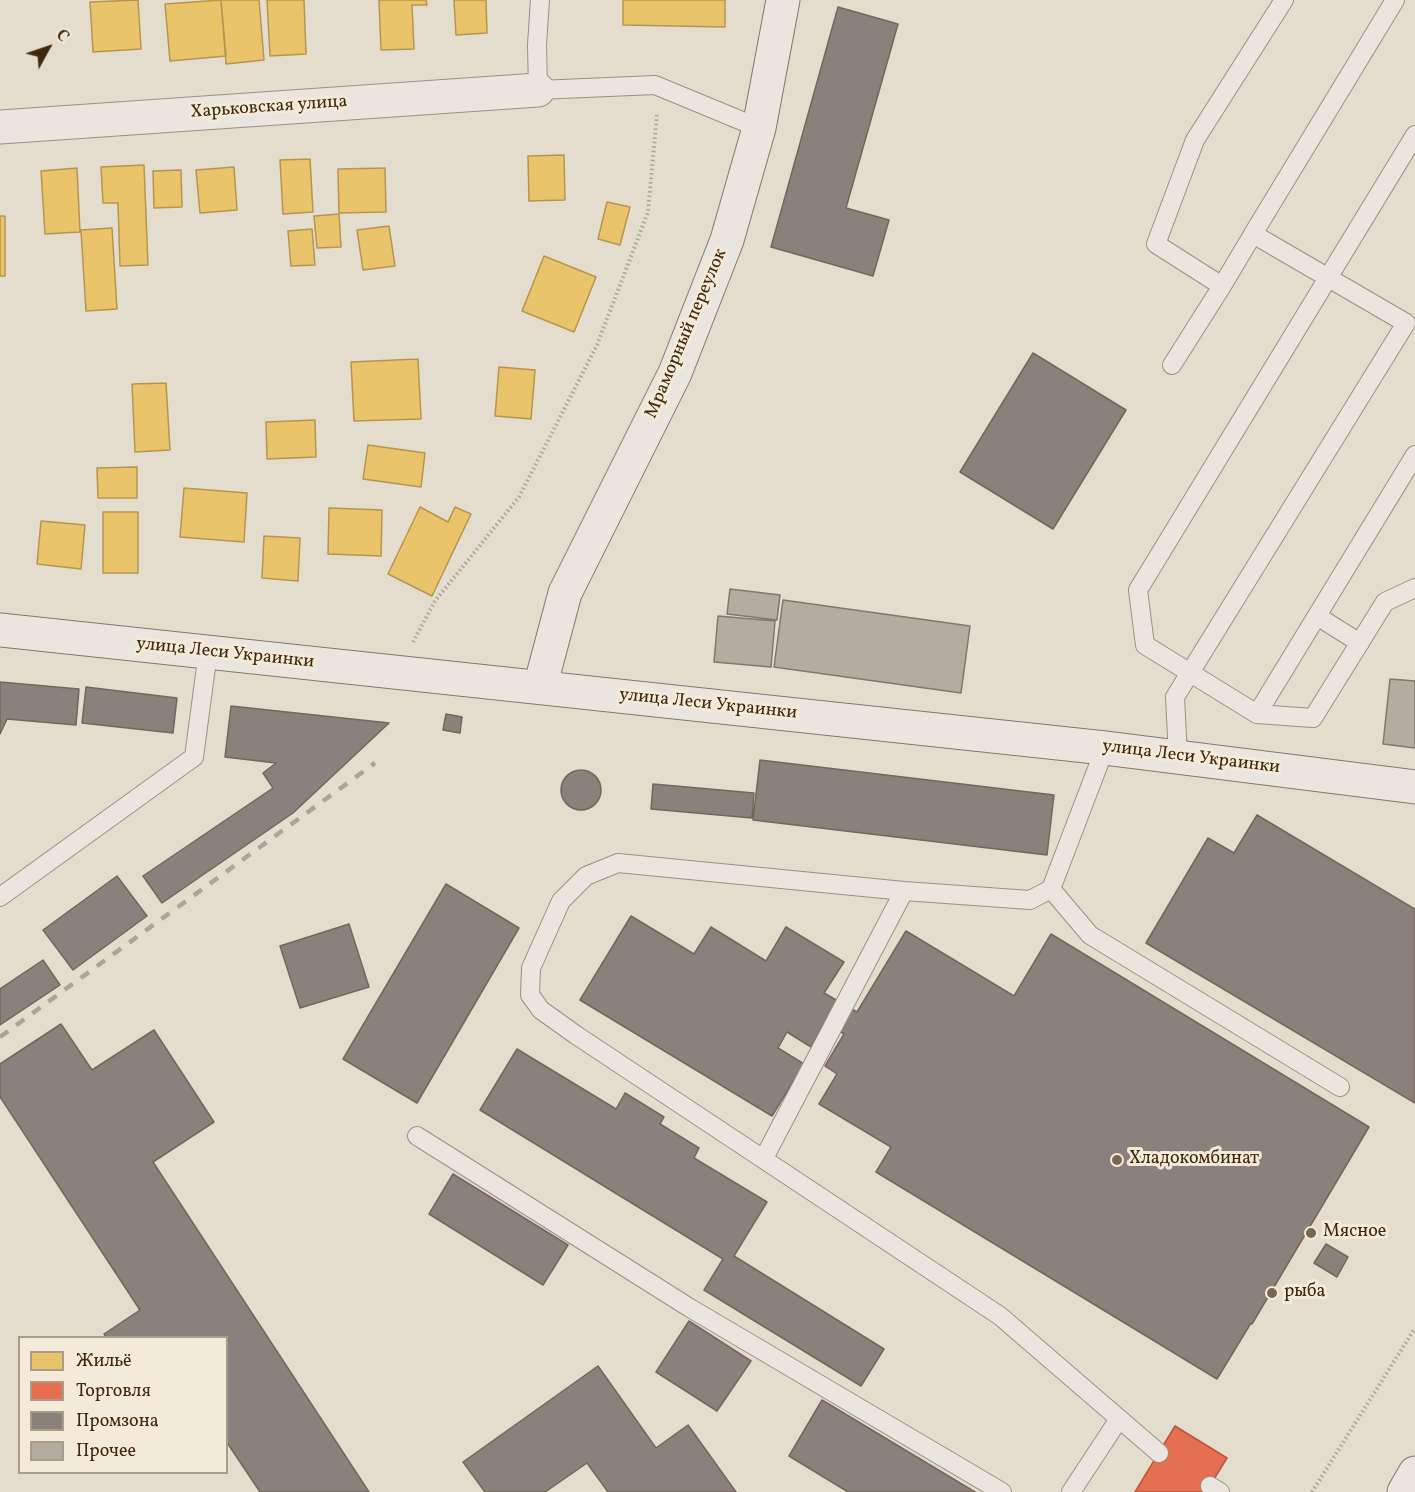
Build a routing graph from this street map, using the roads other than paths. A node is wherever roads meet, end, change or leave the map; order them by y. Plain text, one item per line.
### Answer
1 (540, 0) edge
2 (783, 0) edge
3 (1284, 0) edge
4 (1395, 0) edge
5 (538, 90) junction
6 (0, 127) edge
7 (759, 128) junction
8 (1415, 135) edge
9 (1253, 234) junction
10 (1329, 278) junction
11 (1222, 286) junction
12 (1412, 319) edge
13 (1172, 365) dead end
14 (1415, 455) edge
15 (1415, 588) edge
16 (1317, 616) junction
17 (0, 630) edge
18 (1360, 643) junction
19 (208, 652) junction
20 (1190, 674) junction
21 (540, 687) junction
22 (1257, 714) junction
23 (1105, 748) junction
24 (1178, 756) junction
25 (1415, 787) edge
26 (1051, 890) junction
27 (904, 891) junction
28 (0, 897) edge
29 (1340, 1087) dead end
30 (417, 1136) dead end
31 (764, 1158) junction
32 (1119, 1419) junction
33 (1159, 1453) dead end
34 (1415, 1473) edge
35 (1002, 1492) edge
36 (1071, 1492) edge
37 (1404, 1492) edge

1 - 5 lane
2 - 7 main road, Мраморный переулок
3 - 11 lane
4 - 9 lane
5 - 6 main road, Харьковская улица
5 - 7 lane
7 - 21 main road, Мраморный переулок
8 - 10 lane
9 - 10 lane
9 - 11 lane
10 - 12 lane
10 - 20 lane
11 - 13 lane
12 - 20 lane
14 - 16 lane
15 - 18 lane
16 - 18 lane
16 - 22 lane
17 - 19 main road, улица Леси Украинки
18 - 22 lane
19 - 21 main road, улица Леси Украинки
19 - 28 lane
20 - 22 lane
20 - 24 lane
21 - 23 main road, улица Леси Украинки
23 - 24 main road, улица Леси Украинки
23 - 26 lane
24 - 25 main road, улица Леси Украинки
26 - 27 lane
26 - 29 lane
27 - 31 lane
27 - 31 lane
30 - 35 lane
31 - 32 lane
32 - 33 lane
32 - 36 lane
34 - 37 main road

